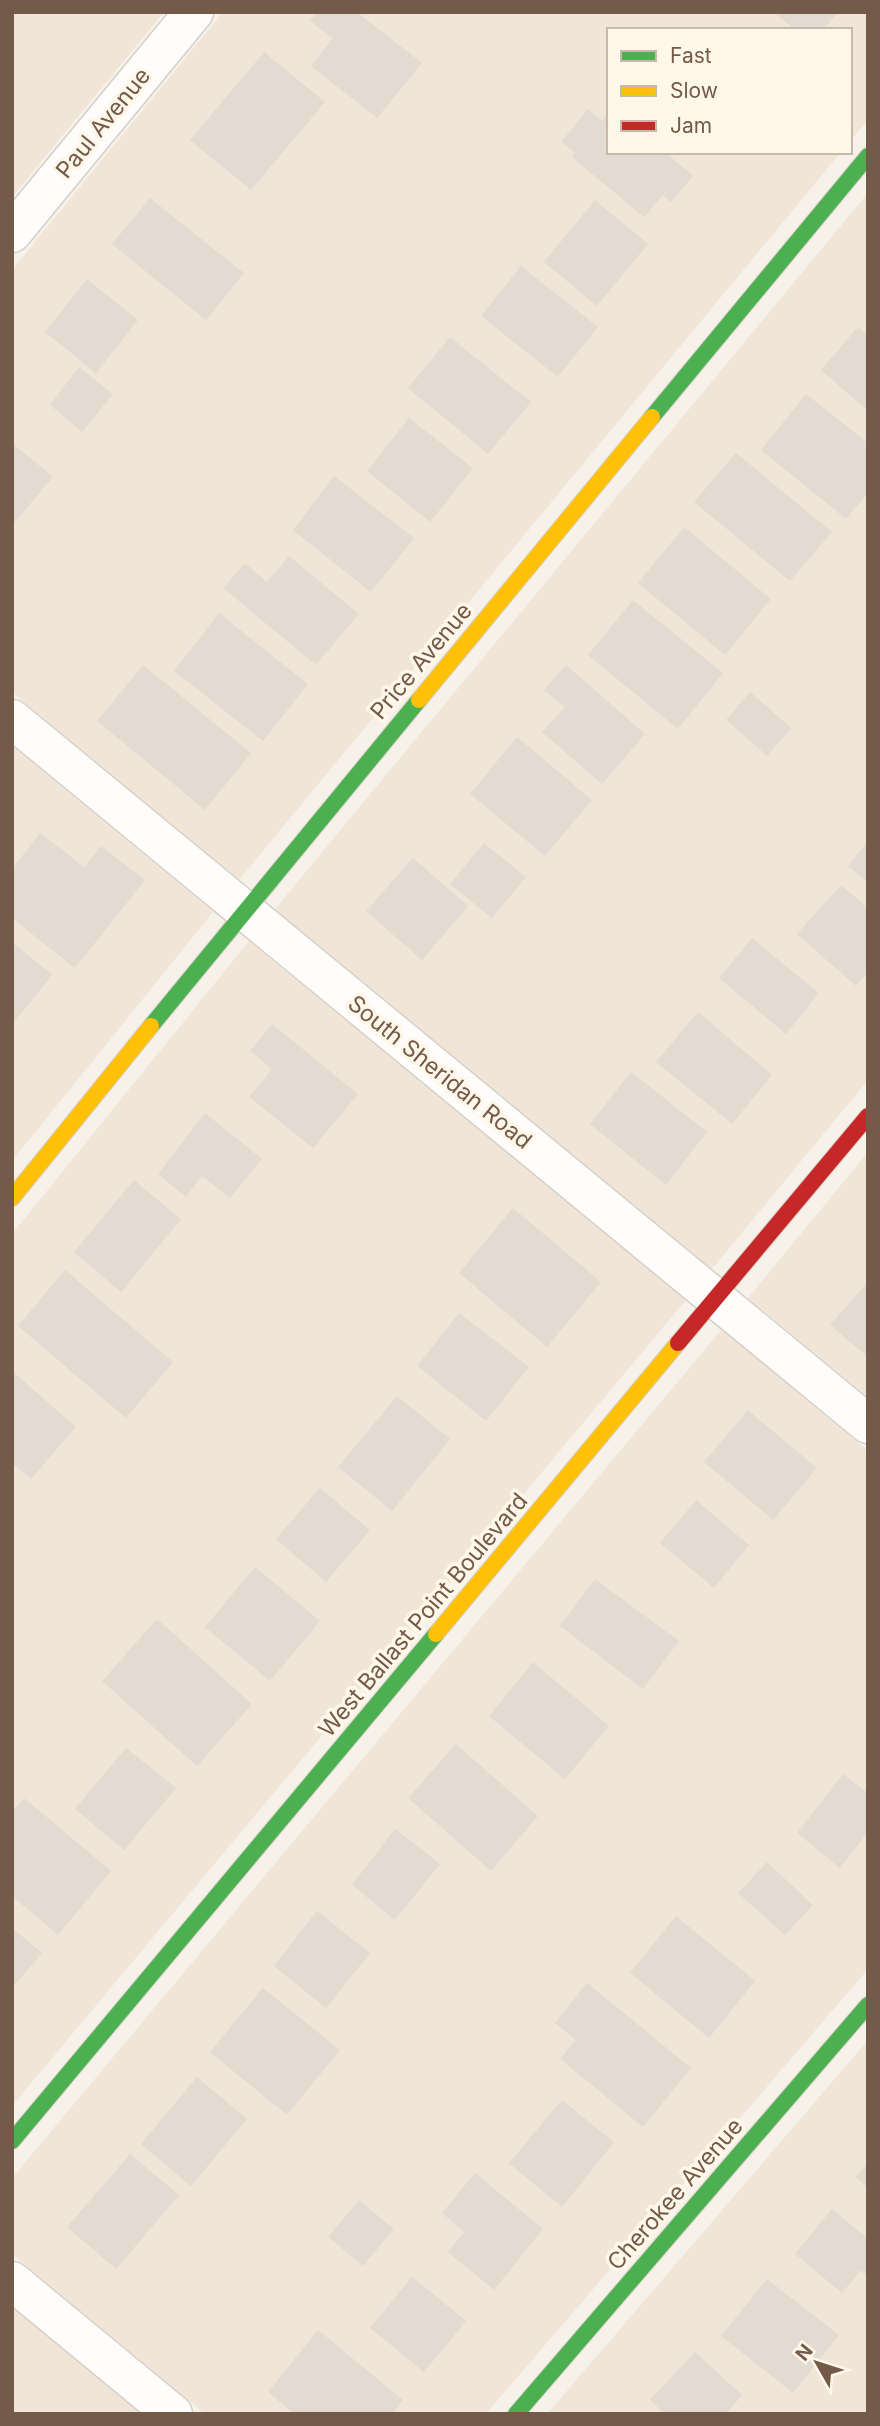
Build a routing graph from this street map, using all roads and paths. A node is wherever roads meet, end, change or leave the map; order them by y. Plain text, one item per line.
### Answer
1 (194, 12) edge
2 (868, 156) edge
3 (12, 233) edge
4 (12, 719) edge
5 (244, 911) junction
6 (868, 1116) edge
7 (12, 1198) edge
8 (717, 1299) junction
9 (868, 1424) edge
10 (868, 2005) edge
11 (12, 2141) edge
12 (12, 2281) edge
13 (173, 2414) edge
14 (516, 2414) edge

1 - 3 street, Paul Avenue
2 - 5 street, Price Avenue
4 - 5 street, South Sheridan Road
5 - 7 street, Price Avenue
5 - 8 street, South Sheridan Road
6 - 8 street, West Ballast Point Boulevard
8 - 9 street, South Sheridan Road
8 - 11 street, West Ballast Point Boulevard
10 - 14 street, Cherokee Avenue
12 - 13 street

